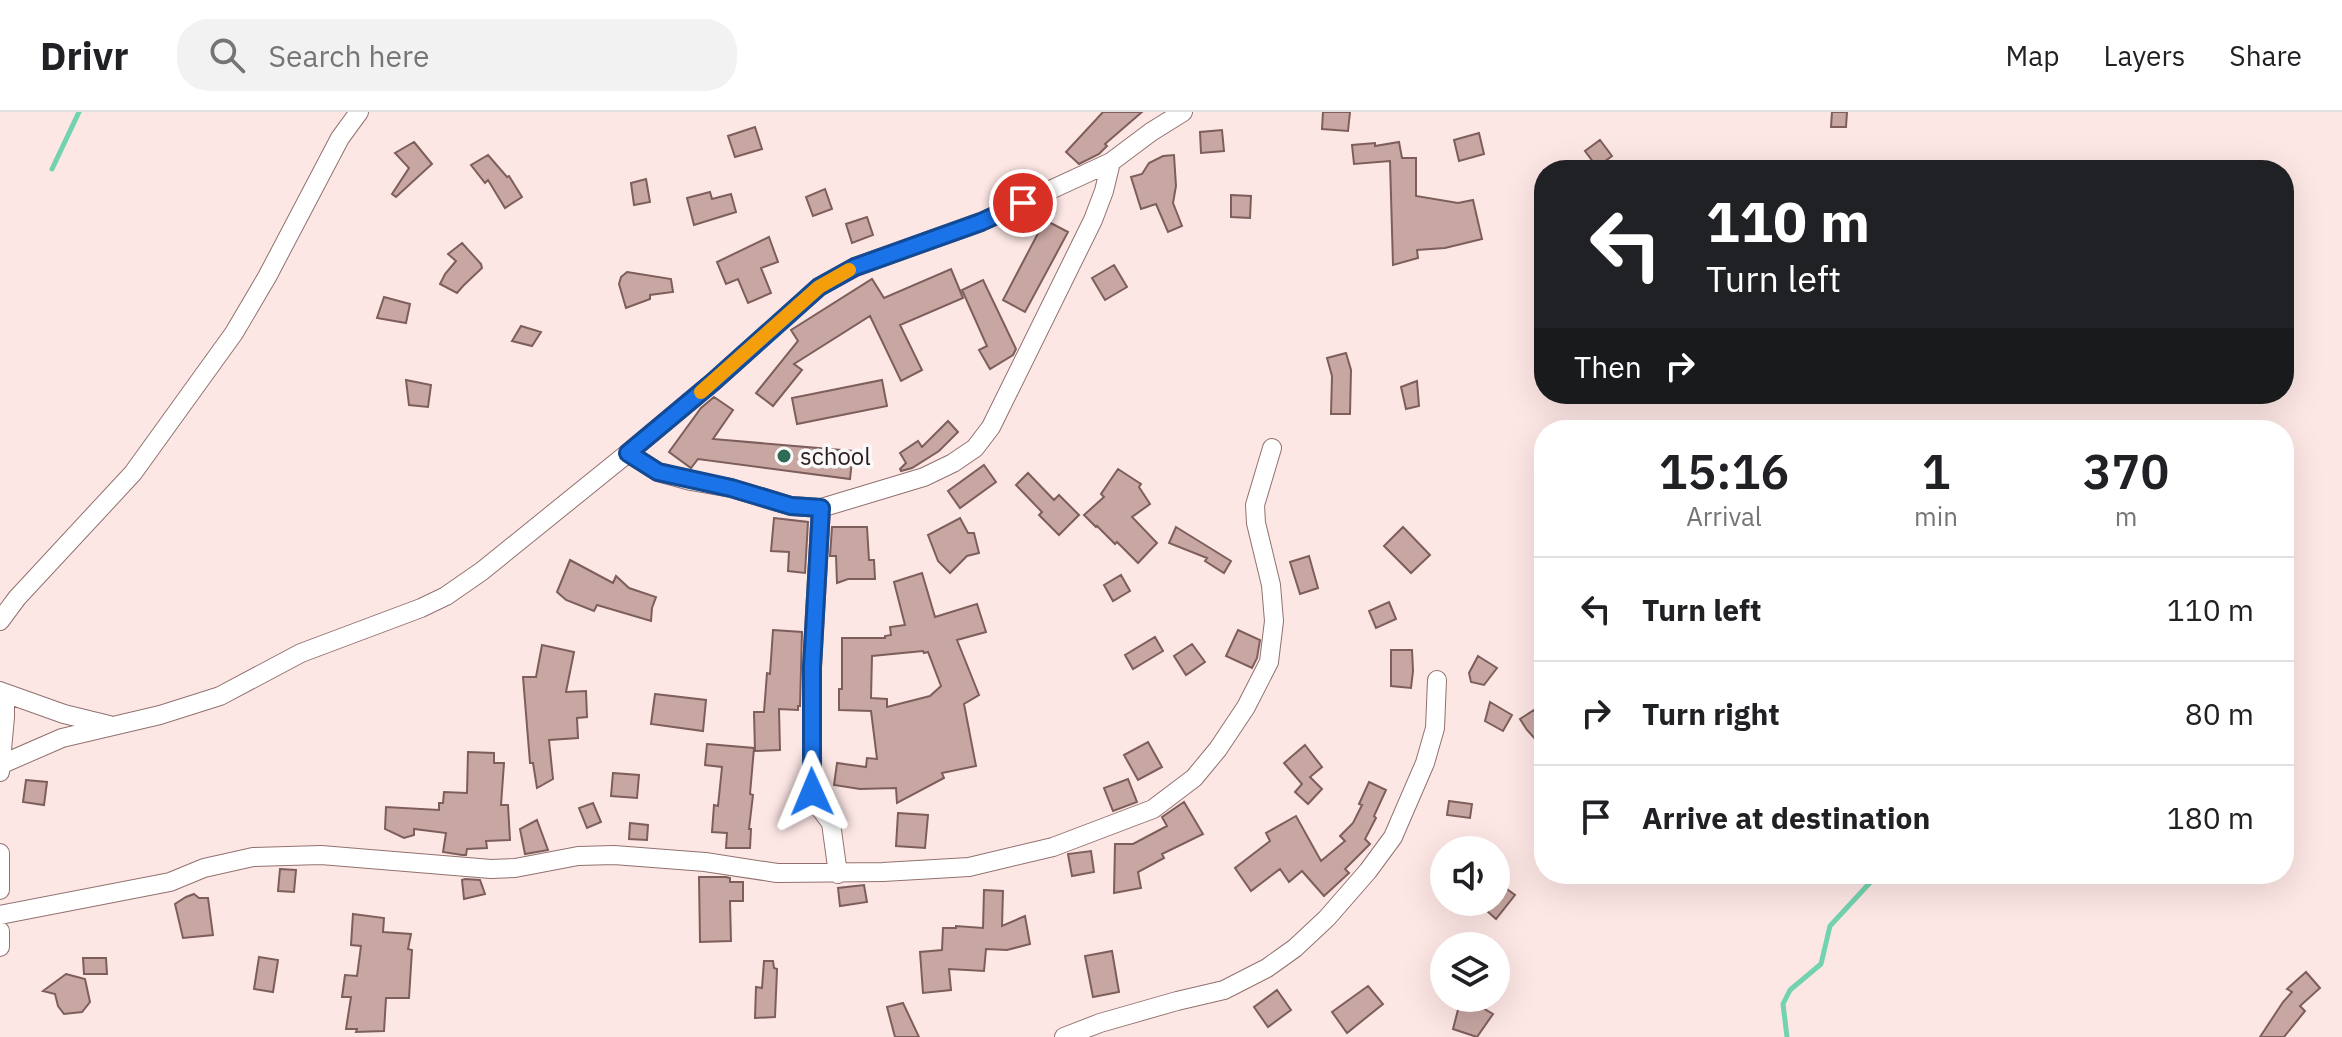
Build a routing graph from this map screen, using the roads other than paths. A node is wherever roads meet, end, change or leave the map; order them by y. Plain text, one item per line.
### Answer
1 (359, 112) edge
2 (1183, 112) edge
3 (1111, 162) junction
4 (1272, 448) dead end
5 (628, 453) junction
6 (821, 508) junction
7 (0, 621) edge
8 (1437, 680) dead end
9 (2, 692) edge
10 (113, 726) junction
11 (0, 765) edge
12 (0, 774) edge
13 (0, 853) edge
14 (838, 874) junction
15 (0, 890) edge
16 (0, 915) edge
17 (0, 931) edge
18 (0, 947) edge
19 (1064, 1037) edge

1 - 7 street
2 - 3 street
3 - 5 street
3 - 6 street
4 - 14 street
5 - 6 street
5 - 10 street
6 - 14 street
8 - 19 street
9 - 10 street
9 - 11 street
10 - 11 street
11 - 12 street
13 - 15 street
14 - 16 street
17 - 18 street

